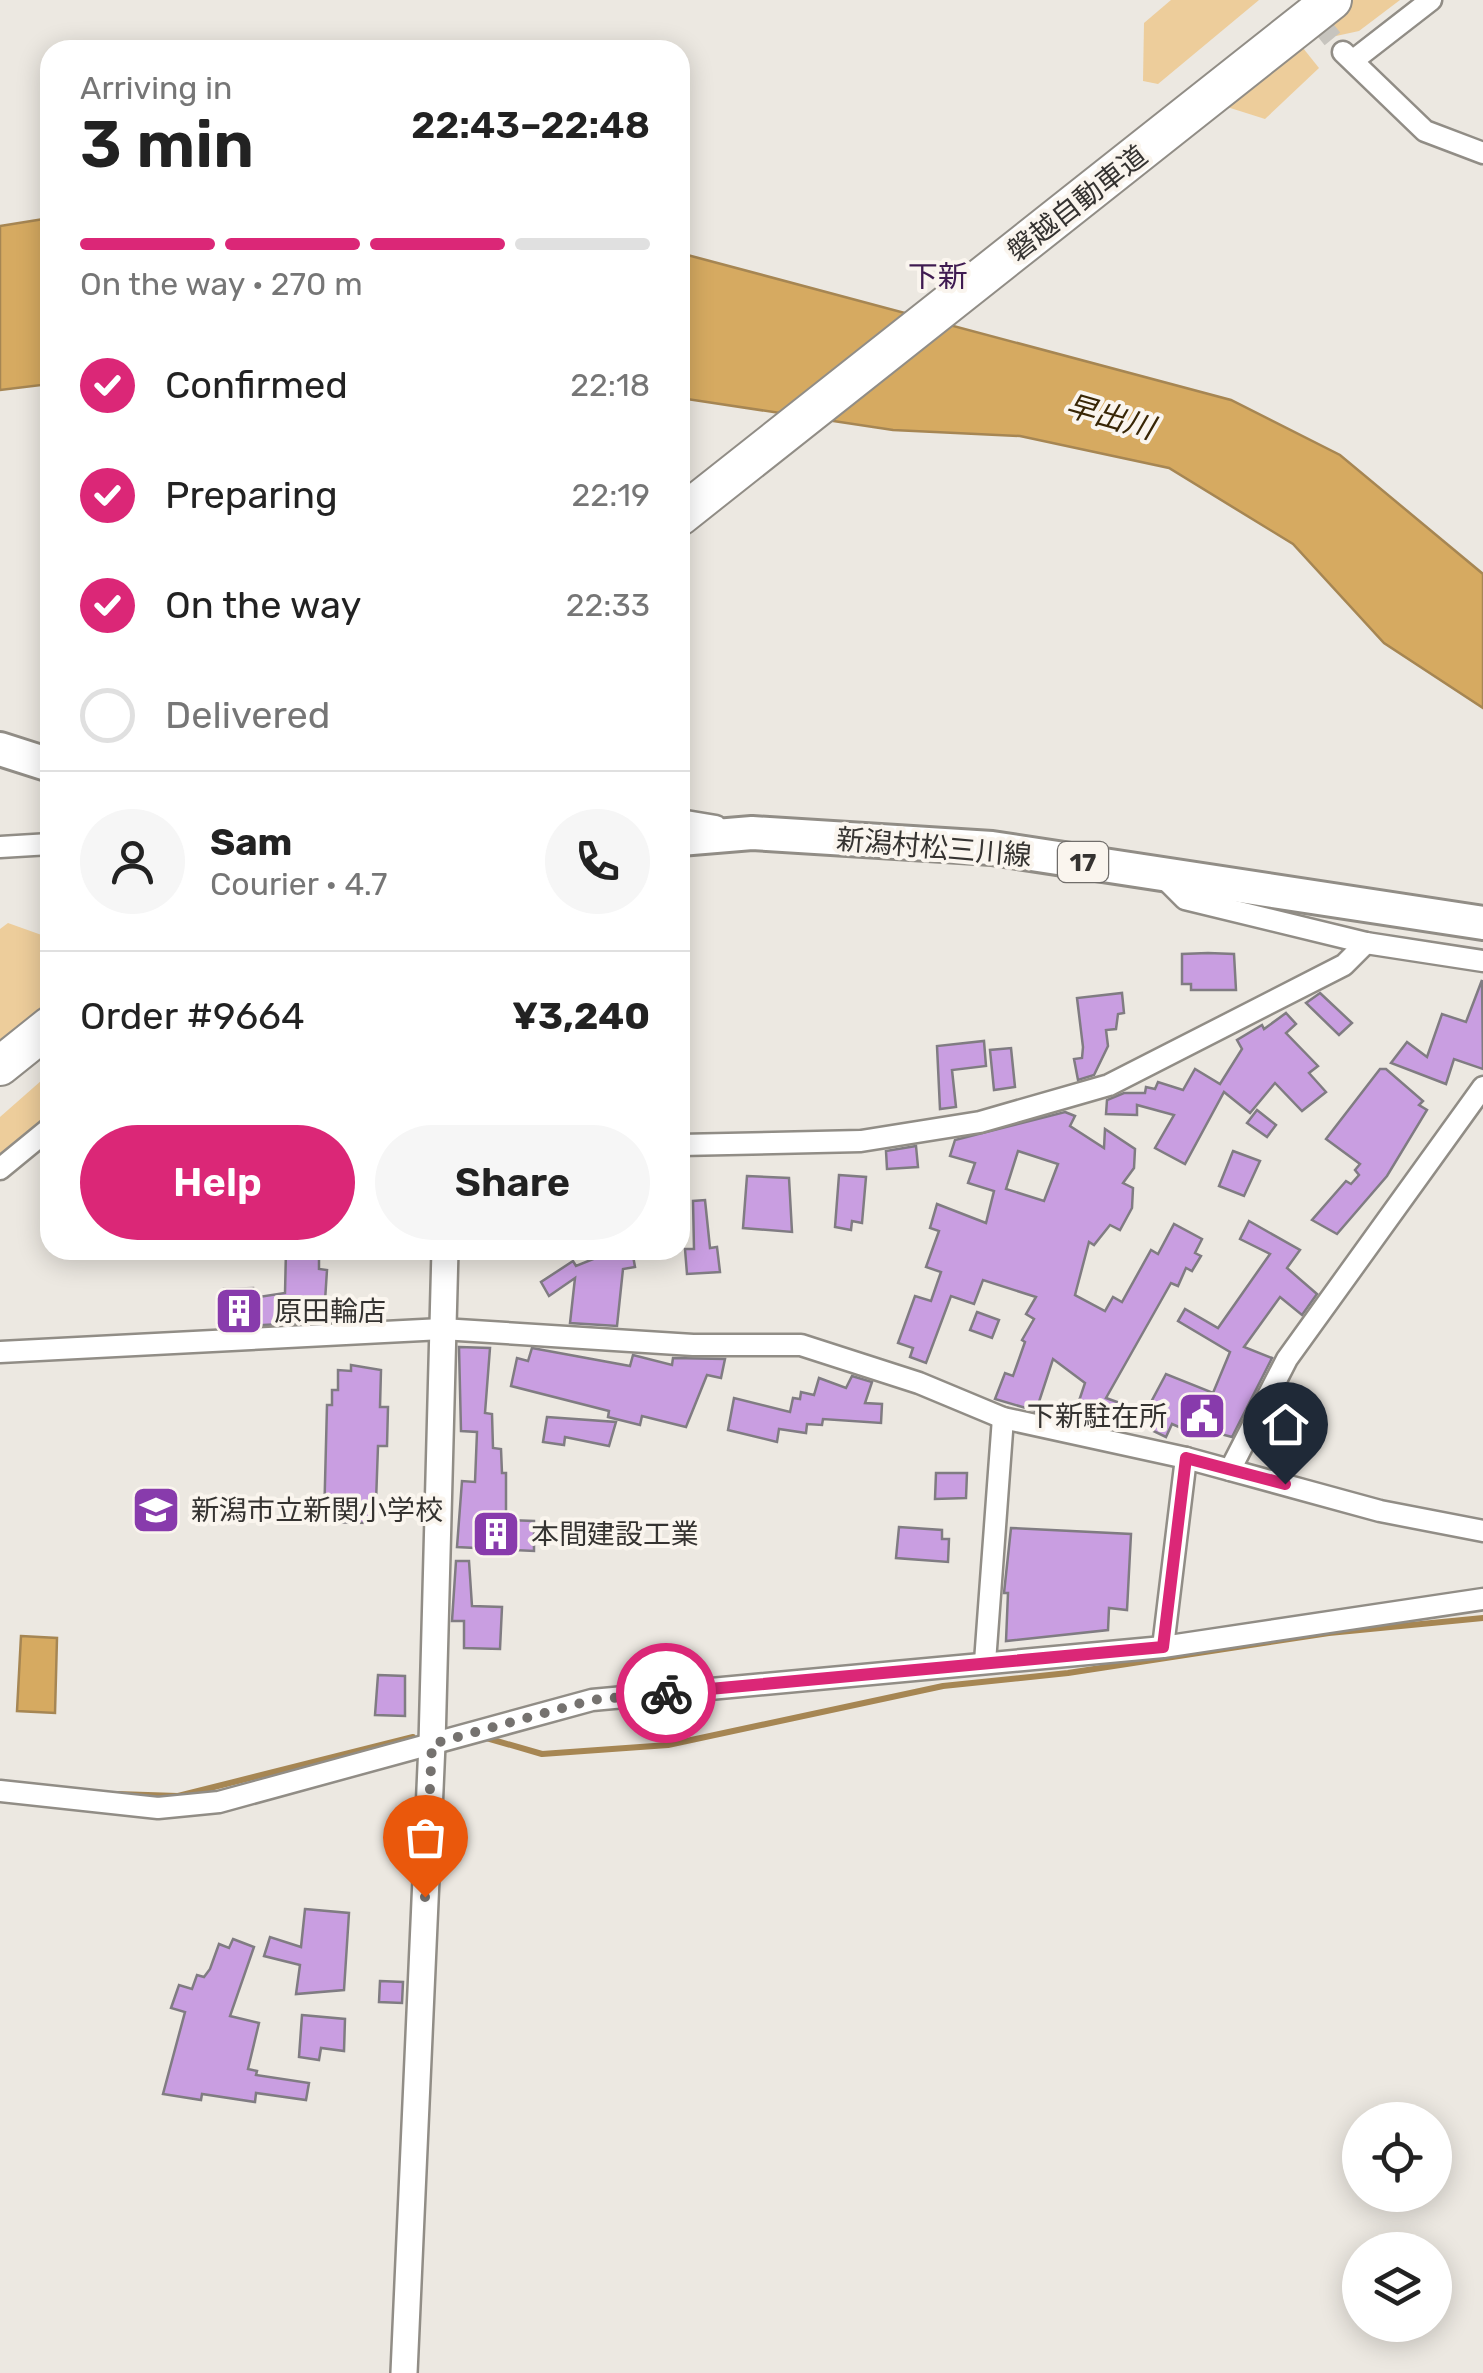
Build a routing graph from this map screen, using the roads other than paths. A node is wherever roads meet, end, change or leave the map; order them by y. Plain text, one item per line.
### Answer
1 (1332, 0) edge
2 (1431, 0) edge
3 (1483, 153) edge
4 (690, 508) edge
5 (0, 749) edge
6 (40, 762) edge
7 (690, 822) edge
8 (752, 834) junction
9 (690, 837) edge
10 (40, 845) edge
11 (0, 847) edge
12 (1159, 874) junction
13 (1483, 923) edge
14 (1366, 943) junction
15 (1483, 961) edge
16 (40, 1034) edge
17 (0, 1066) edge
18 (1483, 1086) edge
19 (40, 1136) edge
20 (690, 1145) edge
21 (0, 1170) edge
22 (445, 1260) edge
23 (442, 1329) junction
24 (0, 1352) edge
25 (1003, 1418) junction
26 (1186, 1458) junction
27 (1230, 1470) junction
28 (1483, 1530) edge
29 (1483, 1599) edge
30 (1163, 1647) junction
31 (986, 1662) junction
32 (432, 1744) junction
33 (0, 1791) edge
34 (404, 2373) edge

1 - 4 highway, 磐越自動車道
2 - 3 street
5 - 6 main road
7 - 8 street
8 - 9 main road, 新潟村松三川線 / 17
8 - 12 main road, 新潟村松三川線 / 17
10 - 11 street
12 - 13 main road, 新潟村松三川線 / 17
12 - 14 street
14 - 15 street
14 - 20 street
16 - 17 highway
18 - 27 street
19 - 21 street
22 - 23 street
23 - 24 street
23 - 25 street
23 - 32 street
25 - 26 street
25 - 31 street
26 - 27 street
26 - 30 street
27 - 28 street
29 - 30 street
30 - 31 street
31 - 32 street
32 - 33 street
32 - 34 street

